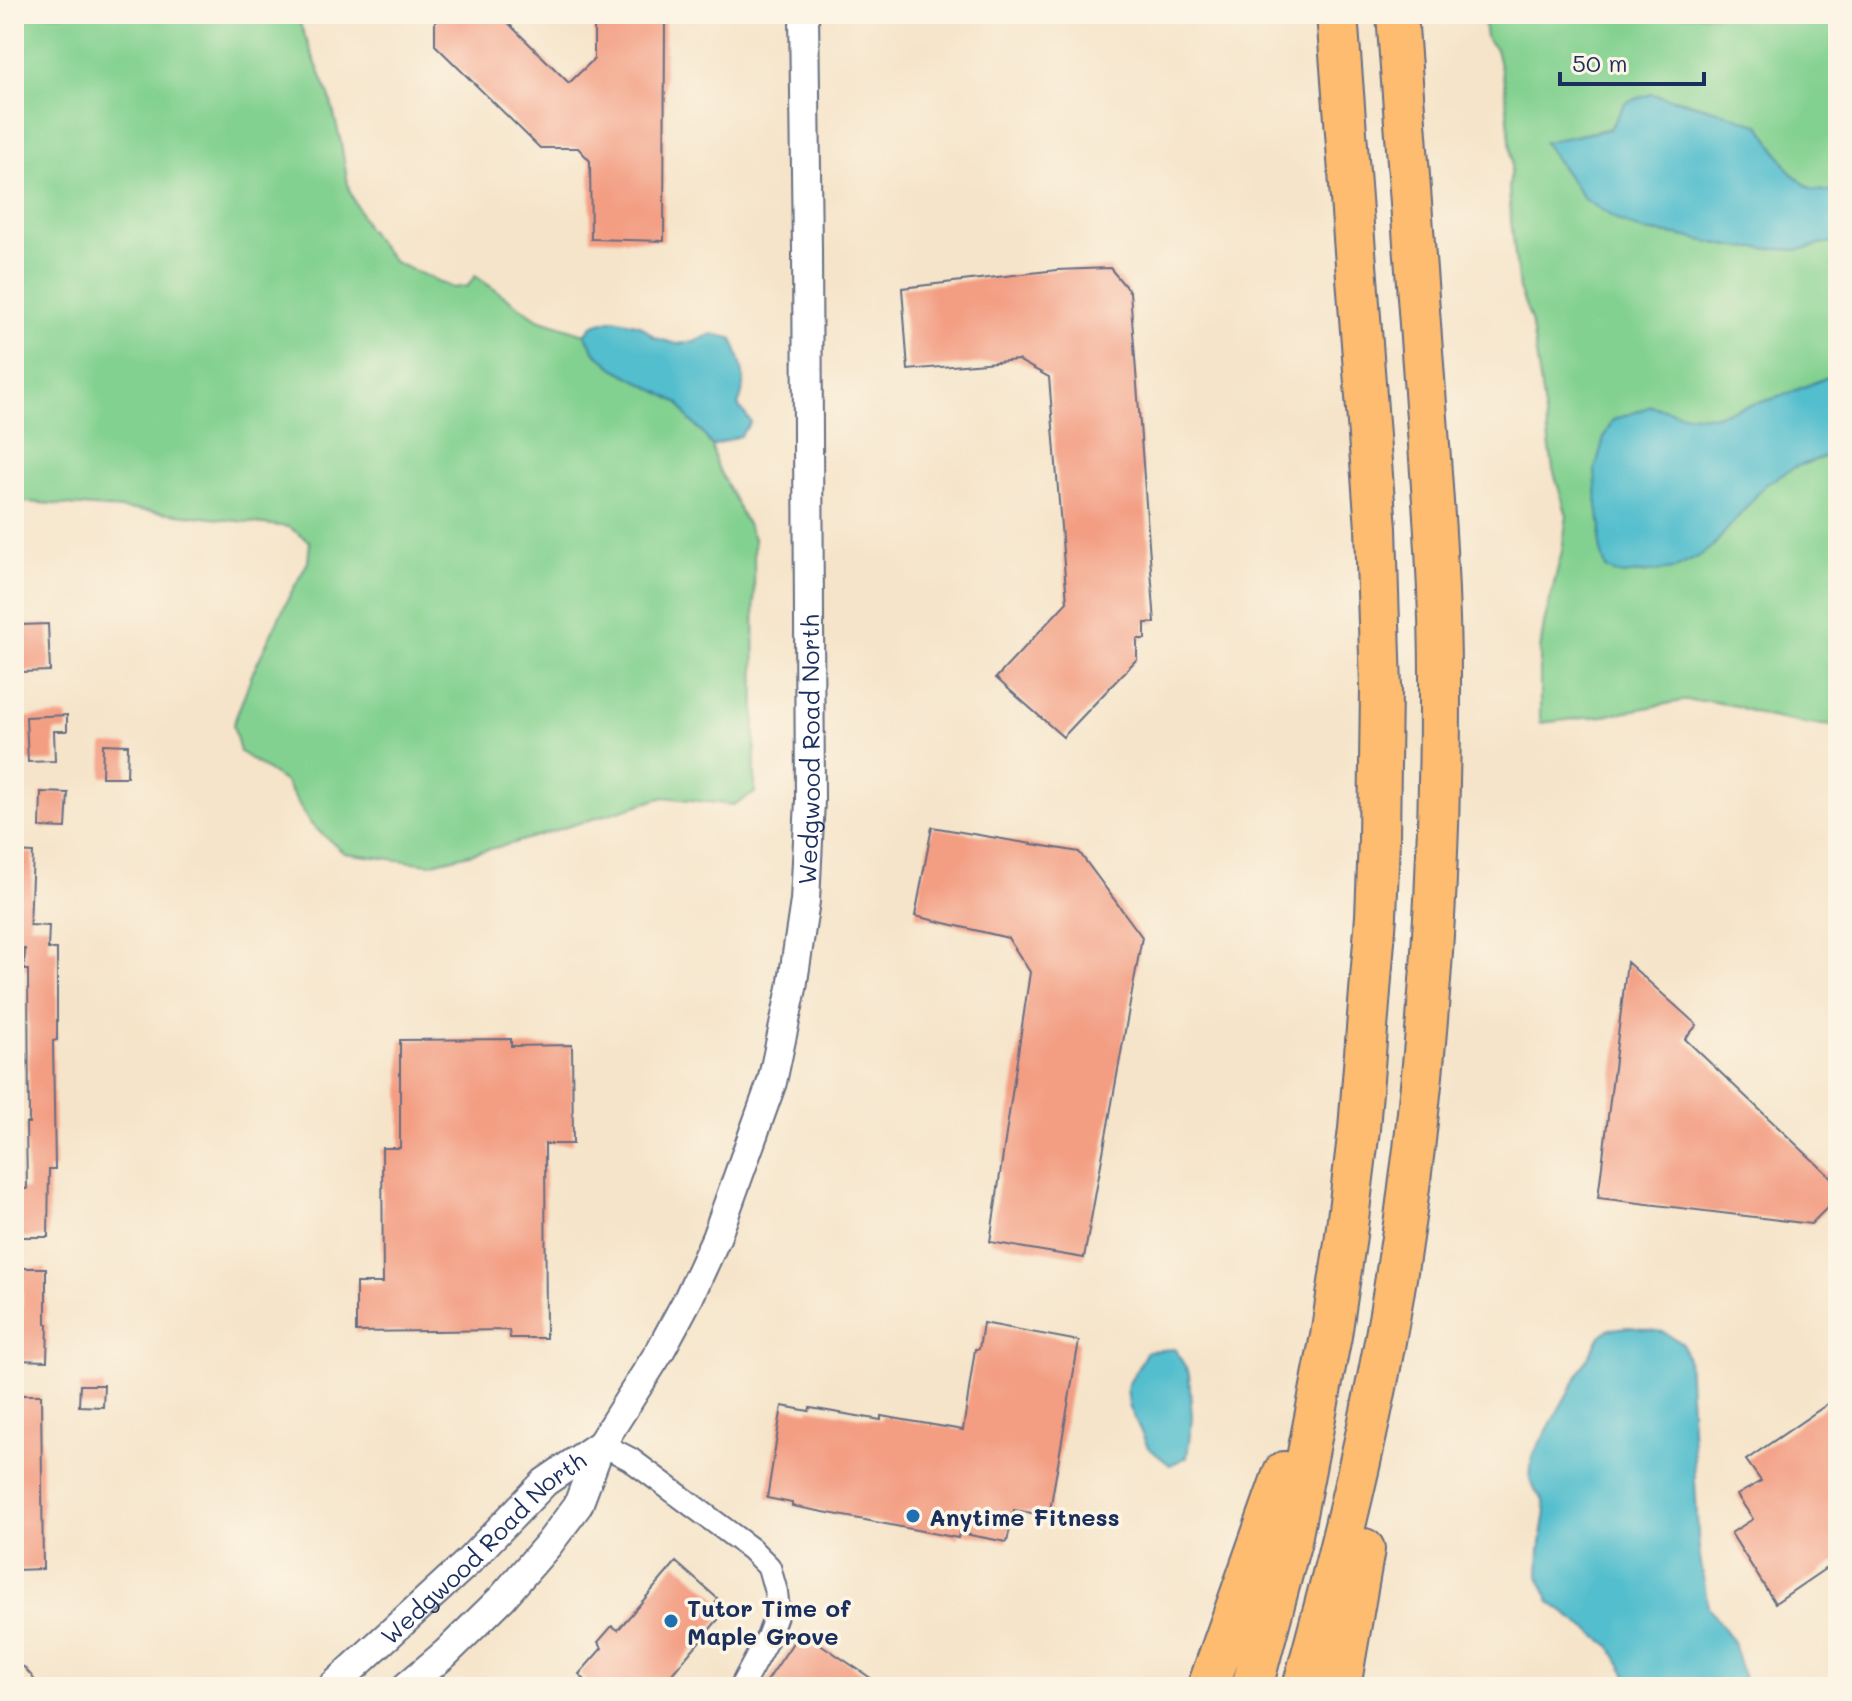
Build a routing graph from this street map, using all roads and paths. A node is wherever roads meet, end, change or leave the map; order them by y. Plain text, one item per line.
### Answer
1 (804, 14) edge
2 (1337, 14) edge
3 (1397, 14) edge
4 (1420, 1090) junction
5 (1331, 1336) junction
6 (601, 1444) junction
7 (14, 1680) edge
8 (20, 1687) edge
9 (332, 1687) edge
10 (406, 1687) edge
11 (741, 1687) edge
12 (1208, 1687) edge
13 (1252, 1687) edge
14 (1303, 1687) edge
15 (1340, 1687) edge

1 - 6 street, Wedgwood Road North
2 - 5 highway
3 - 4 highway
4 - 14 highway
4 - 15 highway
5 - 12 highway
5 - 13 highway
6 - 9 street, Wedgwood Road North
6 - 10 street, Wedgwood Road North
6 - 11 street
7 - 8 main road

